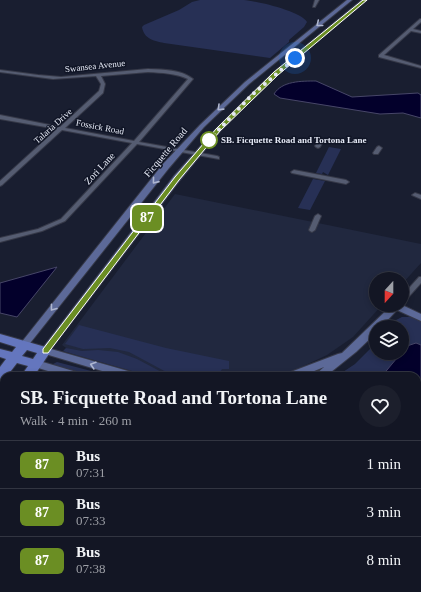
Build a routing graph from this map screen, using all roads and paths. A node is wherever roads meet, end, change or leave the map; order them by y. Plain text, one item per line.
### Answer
1 (317, 0) edge
2 (350, 0) edge
3 (365, 0) edge
4 (314, 6) dead end
5 (421, 20) edge
6 (410, 30) junction
7 (421, 32) edge
8 (421, 66) edge
9 (0, 71) edge
10 (98, 75) junction
11 (191, 79) joint
12 (0, 117) edge
13 (62, 128) junction
14 (135, 143) junction
15 (180, 151) junction
16 (197, 154) junction
17 (217, 158) dead end
18 (294, 172) dead end
19 (346, 182) dead end
20 (0, 184) edge
21 (318, 216) dead end
22 (312, 230) dead end
23 (0, 240) edge
24 (421, 279) edge
25 (409, 292) edge
26 (409, 311) edge
27 (390, 312) edge
28 (421, 318) edge
29 (383, 320) edge
30 (369, 334) edge
31 (0, 338) edge
32 (24, 345) junction
33 (353, 350) junction
34 (46, 351) junction
35 (0, 353) edge
36 (14, 358) junction
37 (36, 364) junction
38 (3, 372) edge
39 (29, 372) edge
40 (63, 372) edge
41 (117, 372) edge
42 (301, 372) edge
43 (324, 372) edge

1 - 4 street
2 -> 15 main road, Ficquette Road
3 - 16 main road
5 - 6 street
6 - 7 street
6 - 8 street
9 - 10 street, Swansea Avenue
10 - 11 street, Swansea Avenue
10 - 13 street, Talaria Drive
11 - 14 street, Zori Lane
12 - 13 street, Fossick Road
13 - 14 street, Fossick Road
13 - 20 street, Talaria Drive
14 - 15 street, Fossick Road
14 - 23 street, Zori Lane
15 - 16 street, Fossick Road
15 -> 32 main road, Ficquette Road
16 - 17 street, Fossick Road
16 - 34 main road
18 - 19 street
21 - 22 street
24 - 25 street
26 - 28 main road
27 - 29 main road
30 - 33 main road
31 - 32 main road
32 - 34 main road
32 - 36 main road
33 - 42 main road
33 - 43 main road
34 - 37 main road
41 -> 34 main road
35 - 36 main road
36 - 37 main road
36 - 38 main road
37 - 39 main road
37 - 40 main road

